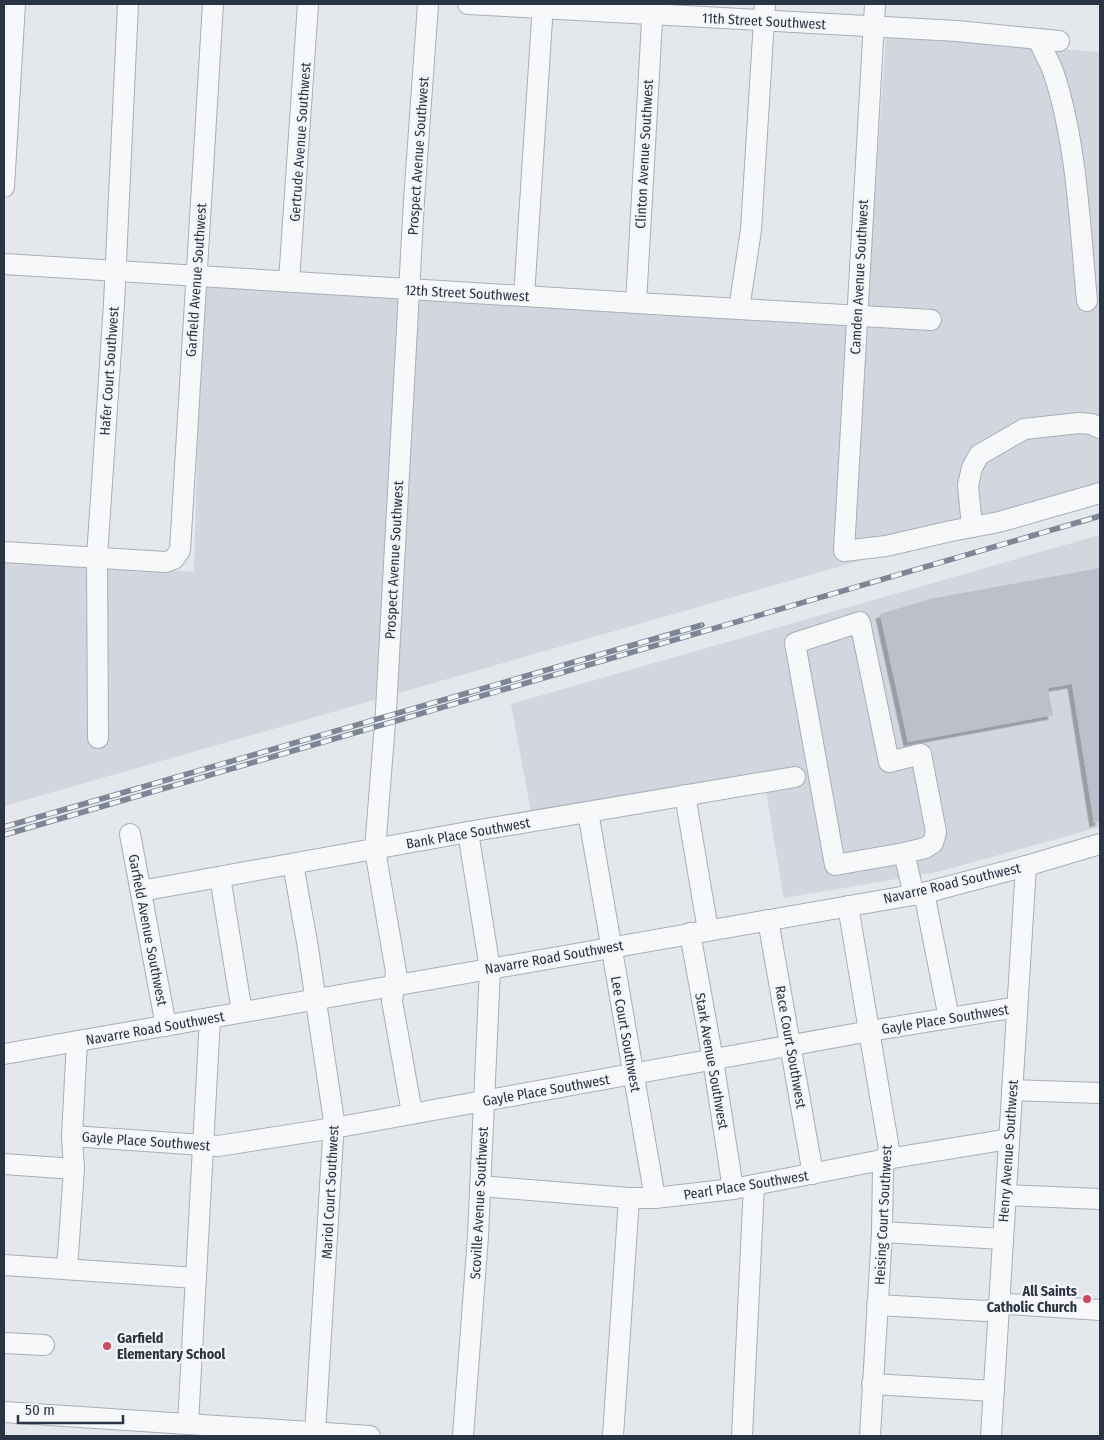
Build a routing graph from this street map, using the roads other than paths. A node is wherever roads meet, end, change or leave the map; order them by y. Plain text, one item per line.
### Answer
1 (15, 4) edge
2 (128, 4) edge
3 (213, 4) edge
4 (308, 4) edge
5 (428, 4) edge
6 (468, 4) edge
7 (876, 4) edge
8 (543, 6) edge
9 (653, 9) edge
10 (765, 12) edge
11 (874, 28) junction
12 (1038, 39) junction
13 (1059, 41) dead end
14 (4, 187) edge
15 (4, 264) edge
16 (115, 271) junction
17 (196, 276) junction
18 (290, 281) junction
19 (409, 289) junction
20 (524, 296) junction
21 (1087, 302) dead end
22 (636, 303) junction
23 (739, 309) junction
24 (857, 316) junction
25 (931, 320) dead end
26 (1100, 428) edge
27 (1100, 493) edge
28 (972, 527) junction
29 (4, 552) edge
30 (97, 557) junction
31 (98, 738) dead end
32 (795, 777) dead end
33 (685, 795) junction
34 (588, 812) junction
35 (468, 832) junction
36 (130, 834) dead end
37 (1100, 844) edge
38 (375, 850) junction
39 (904, 853) junction
40 (293, 864) junction
41 (1026, 866) junction
42 (220, 877) junction
43 (141, 891) junction
44 (919, 894) junction
45 (848, 906) junction
46 (768, 920) junction
47 (699, 932) junction
48 (611, 947) junction
49 (490, 969) junction
50 (394, 986) junction
51 (316, 999) junction
52 (1017, 1007) junction
53 (242, 1012) junction
54 (210, 1018) junction
55 (949, 1018) junction
56 (166, 1026) junction
57 (870, 1031) junction
58 (77, 1041) junction
59 (791, 1046) junction
60 (4, 1054) edge
61 (712, 1060) junction
62 (633, 1075) junction
63 (1012, 1090) junction
64 (1100, 1093) edge
65 (485, 1100) junction
66 (412, 1113) junction
67 (334, 1128) junction
68 (72, 1136) junction
69 (1009, 1139) junction
70 (204, 1145) junction
71 (887, 1159) junction
72 (4, 1164) edge
73 (74, 1170) junction
74 (813, 1174) junction
75 (480, 1186) junction
76 (754, 1186) junction
77 (733, 1189) junction
78 (1006, 1195) junction
79 (629, 1198) junction
80 (655, 1198) junction
81 (1100, 1199) edge
82 (882, 1232) junction
83 (1003, 1239) junction
84 (4, 1265) edge
85 (67, 1269) junction
86 (196, 1278) junction
87 (877, 1305) junction
88 (999, 1307) junction
89 (1100, 1310) edge
90 (4, 1343) edge
91 (44, 1345) dead end
92 (872, 1384) junction
93 (994, 1391) junction
94 (4, 1412) edge
95 (188, 1424) junction
96 (315, 1433) junction
97 (370, 1436) edge
98 (463, 1436) edge
99 (613, 1436) edge
100 (742, 1436) edge
101 (870, 1436) edge
102 (991, 1436) edge

1 - 14 street
2 - 16 street, Hafer Court Southwest
3 - 17 street, Garfield Avenue Southwest
4 - 18 street, Gertrude Avenue Southwest
5 - 19 street, Prospect Avenue Southwest
6 - 8 street, 11th Street Southwest
7 - 11 street, Camden Avenue Southwest
8 - 9 street, 11th Street Southwest
8 - 20 street
9 - 10 street, 11th Street Southwest
9 - 22 street, Clinton Avenue Southwest
10 - 11 street, 11th Street Southwest
10 - 23 street
11 - 12 street, 11th Street Southwest
11 - 24 street, Camden Avenue Southwest
12 - 13 street, 11th Street Southwest
12 - 21 street
15 - 16 street, 12th Street Southwest
16 - 17 street, 12th Street Southwest
16 - 30 street, Hafer Court Southwest
17 - 18 street, 12th Street Southwest
17 - 30 street, Garfield Avenue Southwest
18 - 19 street, 12th Street Southwest
19 - 20 street, 12th Street Southwest
19 - 38 street, Prospect Avenue Southwest
20 - 22 street, 12th Street Southwest
22 - 23 street, 12th Street Southwest
23 - 24 street, 12th Street Southwest
24 - 25 street, 12th Street Southwest
24 - 28 street, Camden Avenue Southwest
26 - 28 street
27 - 28 street
29 - 30 street
30 - 31 street, Hafer Court Southwest
32 - 33 street, Bank Place Southwest
33 - 34 street, Bank Place Southwest
33 - 47 street
34 - 35 street, Bank Place Southwest
34 - 48 street, Lee Court Southwest
35 - 38 street, Bank Place Southwest
35 - 49 street, Scoville Avenue Southwest
36 - 43 street, Garfield Avenue Southwest
37 - 41 street, Navarre Road Southwest
38 - 40 street, Bank Place Southwest
38 - 50 street, Prospect Avenue Southwest
39 - 39 street
39 - 44 street
40 - 42 street, Bank Place Southwest
40 - 51 street, Mariol Court Southwest
41 - 44 street, Navarre Road Southwest
41 - 52 street, Henry Avenue Southwest
42 - 43 street, Bank Place Southwest
42 - 53 street
43 - 56 street, Garfield Avenue Southwest
44 - 45 street, Navarre Road Southwest
44 - 55 street
45 - 46 street, Navarre Road Southwest
45 - 57 street, Heising Court Southwest
46 - 47 street, Navarre Road Southwest
46 - 59 street, Race Court Southwest
47 - 48 street, Navarre Road Southwest
47 - 61 street, Stark Avenue Southwest
48 - 49 street, Navarre Road Southwest
48 - 62 street, Lee Court Southwest
49 - 50 street, Navarre Road Southwest
49 - 65 street, Scoville Avenue Southwest
50 - 51 street, Navarre Road Southwest
50 - 66 street, Prospect Avenue Southwest
51 - 53 street, Navarre Road Southwest
51 - 67 street, Mariol Court Southwest
52 - 55 street, Gayle Place Southwest
52 - 63 street, Henry Avenue Southwest
53 - 54 street, Navarre Road Southwest
54 - 56 street, Navarre Road Southwest
54 - 70 street
55 - 57 street, Gayle Place Southwest
56 - 58 street, Navarre Road Southwest
57 - 59 street, Gayle Place Southwest
57 - 71 street, Heising Court Southwest
58 - 60 street, Navarre Road Southwest
58 - 68 street
59 - 61 street, Gayle Place Southwest
59 - 74 street, Race Court Southwest
61 - 62 street, Gayle Place Southwest
61 - 77 street, Stark Avenue Southwest
62 - 65 street, Gayle Place Southwest
62 - 80 street, Lee Court Southwest
63 - 64 street
63 - 69 street, Henry Avenue Southwest
65 - 66 street, Gayle Place Southwest
65 - 75 street, Scoville Avenue Southwest
66 - 67 street, Gayle Place Southwest
67 - 70 street, Gayle Place Southwest
67 - 96 street, Mariol Court Southwest
68 - 70 street, Gayle Place Southwest
68 - 73 street
69 - 71 street, Pearl Place Southwest
69 - 78 street, Henry Avenue Southwest
70 - 86 street
71 - 74 street, Pearl Place Southwest
71 - 82 street, Heising Court Southwest
72 - 73 street
73 - 85 street
74 - 76 street, Pearl Place Southwest
75 - 79 street, Pearl Place Southwest
75 - 98 street, Scoville Avenue Southwest
76 - 77 street, Pearl Place Southwest
76 - 100 street
77 - 80 street, Pearl Place Southwest
78 - 81 street
78 - 83 street, Henry Avenue Southwest
79 - 80 street, Pearl Place Southwest
79 - 99 street
82 - 83 street
82 - 87 street, Heising Court Southwest
83 - 88 street, Henry Avenue Southwest
84 - 85 street
85 - 86 street
86 - 95 street
87 - 88 street
87 - 92 street, Heising Court Southwest
88 - 89 street
88 - 93 street, Henry Avenue Southwest
90 - 91 street
92 - 93 street
92 - 101 street, Heising Court Southwest
93 - 102 street, Henry Avenue Southwest
94 - 95 street
95 - 96 street
96 - 97 street

